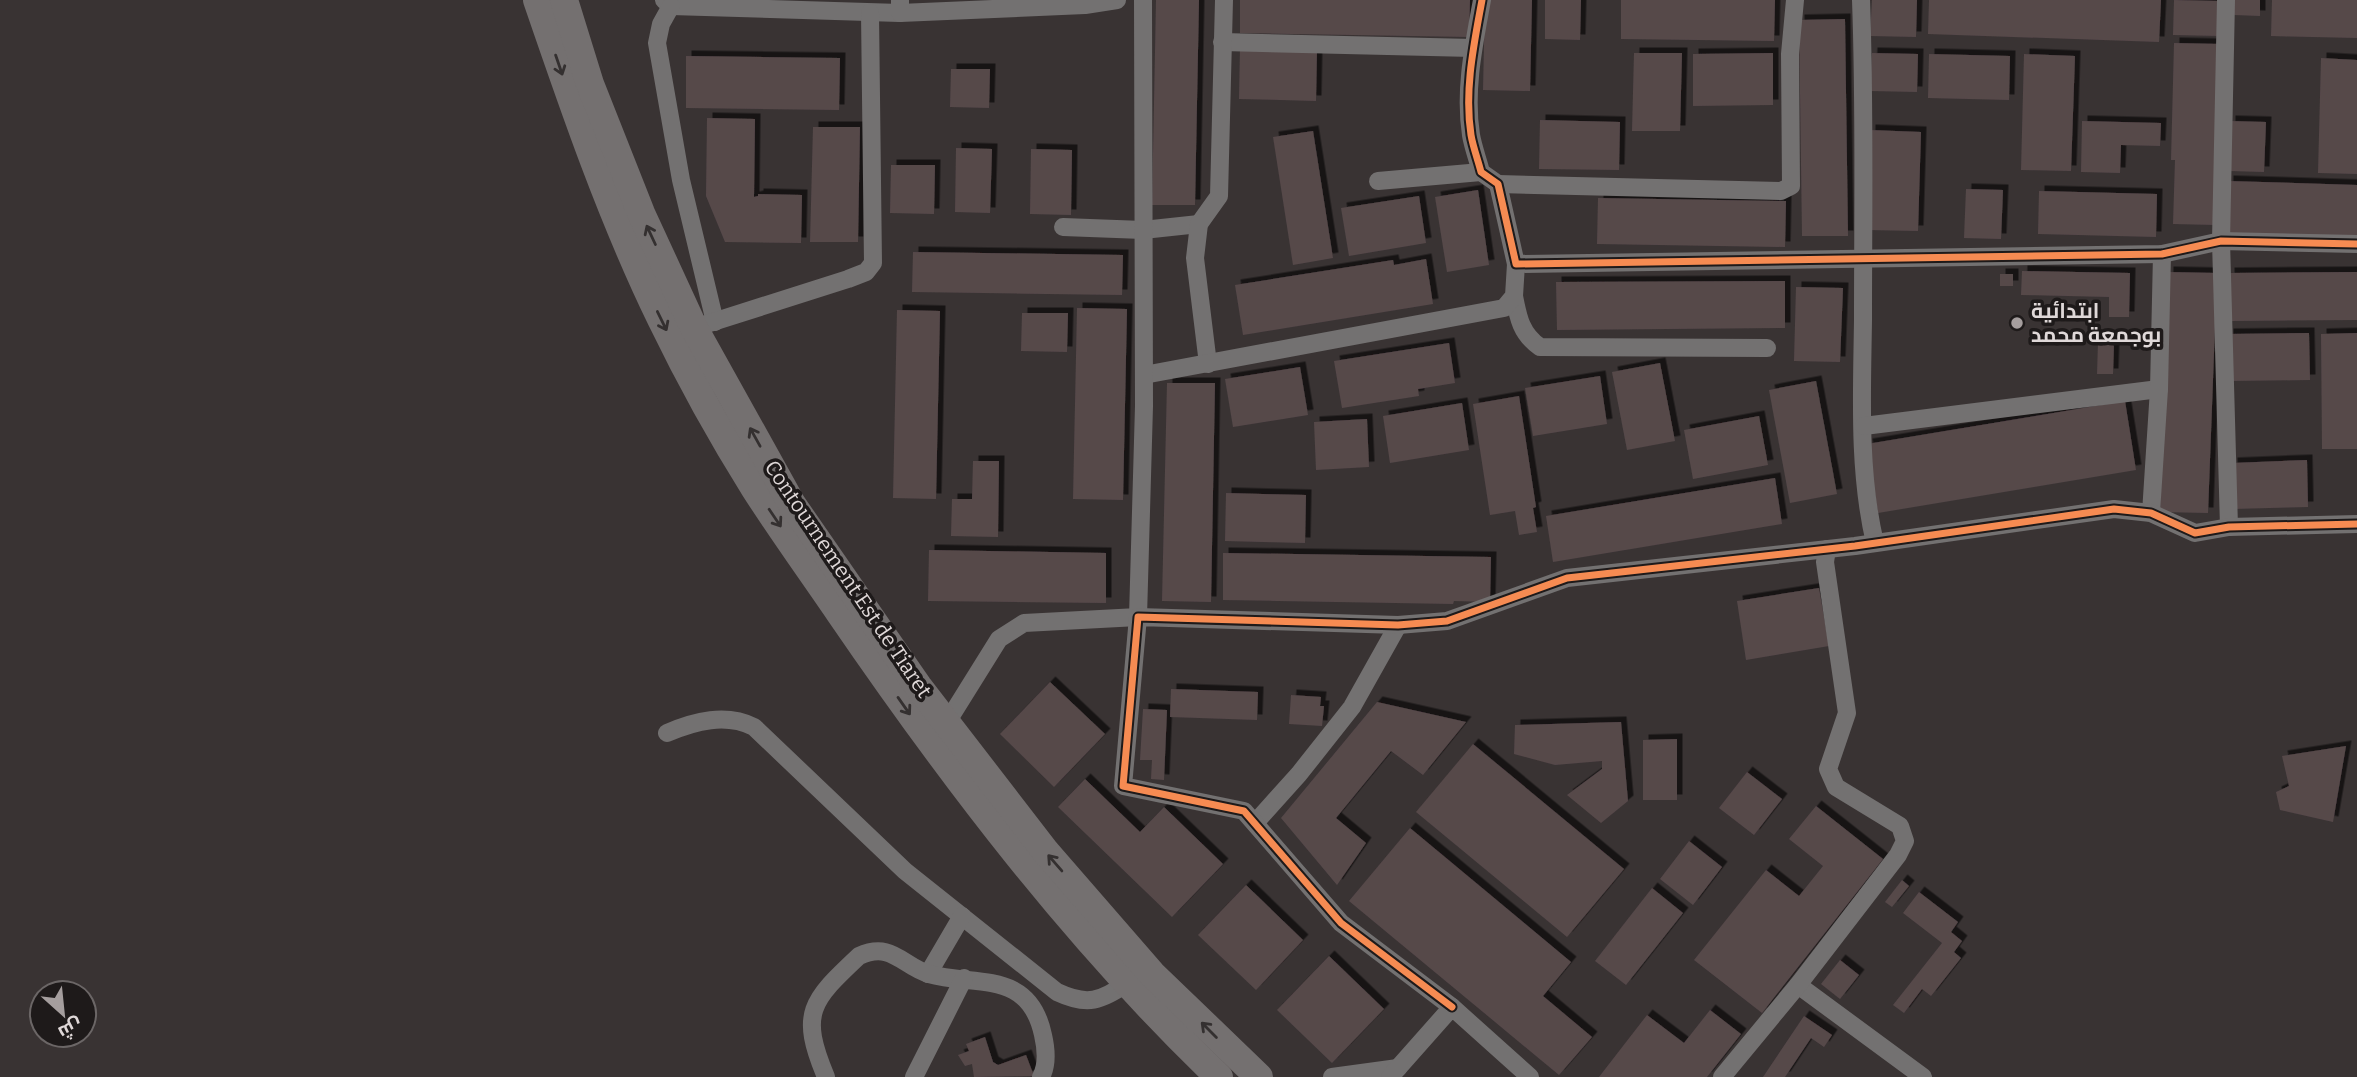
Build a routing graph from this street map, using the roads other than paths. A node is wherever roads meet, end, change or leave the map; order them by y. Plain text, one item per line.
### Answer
1 (537, 0) edge
2 (564, 0) edge
3 (1117, 0) edge
4 (1143, 0) edge
5 (1224, 0) edge
6 (1482, 0) edge
7 (1795, 0) edge
8 (1861, 0) edge
9 (2226, 0) edge
10 (668, 3) edge
11 (900, 6) edge
12 (870, 13) junction
13 (1222, 42) junction
14 (1473, 48) junction
15 (1481, 172) junction
16 (1378, 181) dead end
17 (1499, 184) junction
18 (1199, 224) junction
19 (1063, 227) dead end
20 (1143, 230) junction
21 (2221, 241) junction
22 (2357, 243) edge
23 (2162, 254) junction
24 (1863, 259) junction
25 (1516, 264) junction
26 (1514, 296) junction
27 (705, 325) junction
28 (1767, 348) dead end
29 (1208, 364) junction
30 (1144, 375) junction
31 (2159, 389) junction
32 (1864, 426) junction
33 (2151, 513) junction
34 (2357, 524) edge
35 (2229, 527) junction
36 (1875, 542) junction
37 (1827, 549) junction
38 (1138, 617) junction
39 (1398, 625) junction
40 (946, 724) junction
41 (667, 733) dead end
42 (1255, 823) junction
43 (962, 916) junction
44 (928, 974) junction
45 (964, 978) junction
46 (1128, 984) junction
47 (1798, 985) junction
48 (1452, 1007) junction
49 (1394, 1072) edge
50 (826, 1077) edge
51 (914, 1077) edge
52 (1041, 1077) edge
53 (1219, 1077) edge
54 (1259, 1077) edge
55 (1332, 1077) edge
56 (1530, 1077) edge
57 (1722, 1077) edge
58 (1923, 1077) edge

1 -> 46 highway, Contournement Est de Tiaret
27 -> 2 highway, Contournement Est de Tiaret
3 - 11 street
4 - 20 street
5 - 13 street
6 - 14 street
7 - 17 street
8 - 24 street
9 - 21 street
10 - 12 street
10 - 27 street
11 - 12 street
12 - 27 street
13 - 14 street
13 - 18 street
14 - 15 street
15 - 16 street
15 - 17 street
17 - 25 street
18 - 20 street
18 - 29 street
19 - 20 street
20 - 30 street
21 - 22 street
21 - 23 street
21 - 35 street
23 - 24 street
23 - 31 street
24 - 25 street
24 - 32 street
25 - 26 street
26 - 28 street
26 - 29 street
40 -> 27 highway, Contournement Est de Tiaret
29 - 30 street
30 - 38 street
31 - 32 street
31 - 33 street
32 - 36 street
33 - 35 street
33 - 36 street
34 - 35 street
36 - 37 street
37 - 39 street
37 - 47 street
38 - 39 street
38 - 40 street
38 - 42 street
39 - 42 street
54 -> 40 highway, Contournement Est de Tiaret
41 - 43 street
42 - 48 street
43 - 44 street
43 - 46 street
44 - 45 street
44 - 50 street
45 - 51 street
45 - 52 street
46 - 53 highway, Contournement Est de Tiaret
47 - 57 street
47 - 58 street
48 - 49 street
48 - 56 street
49 - 55 street

